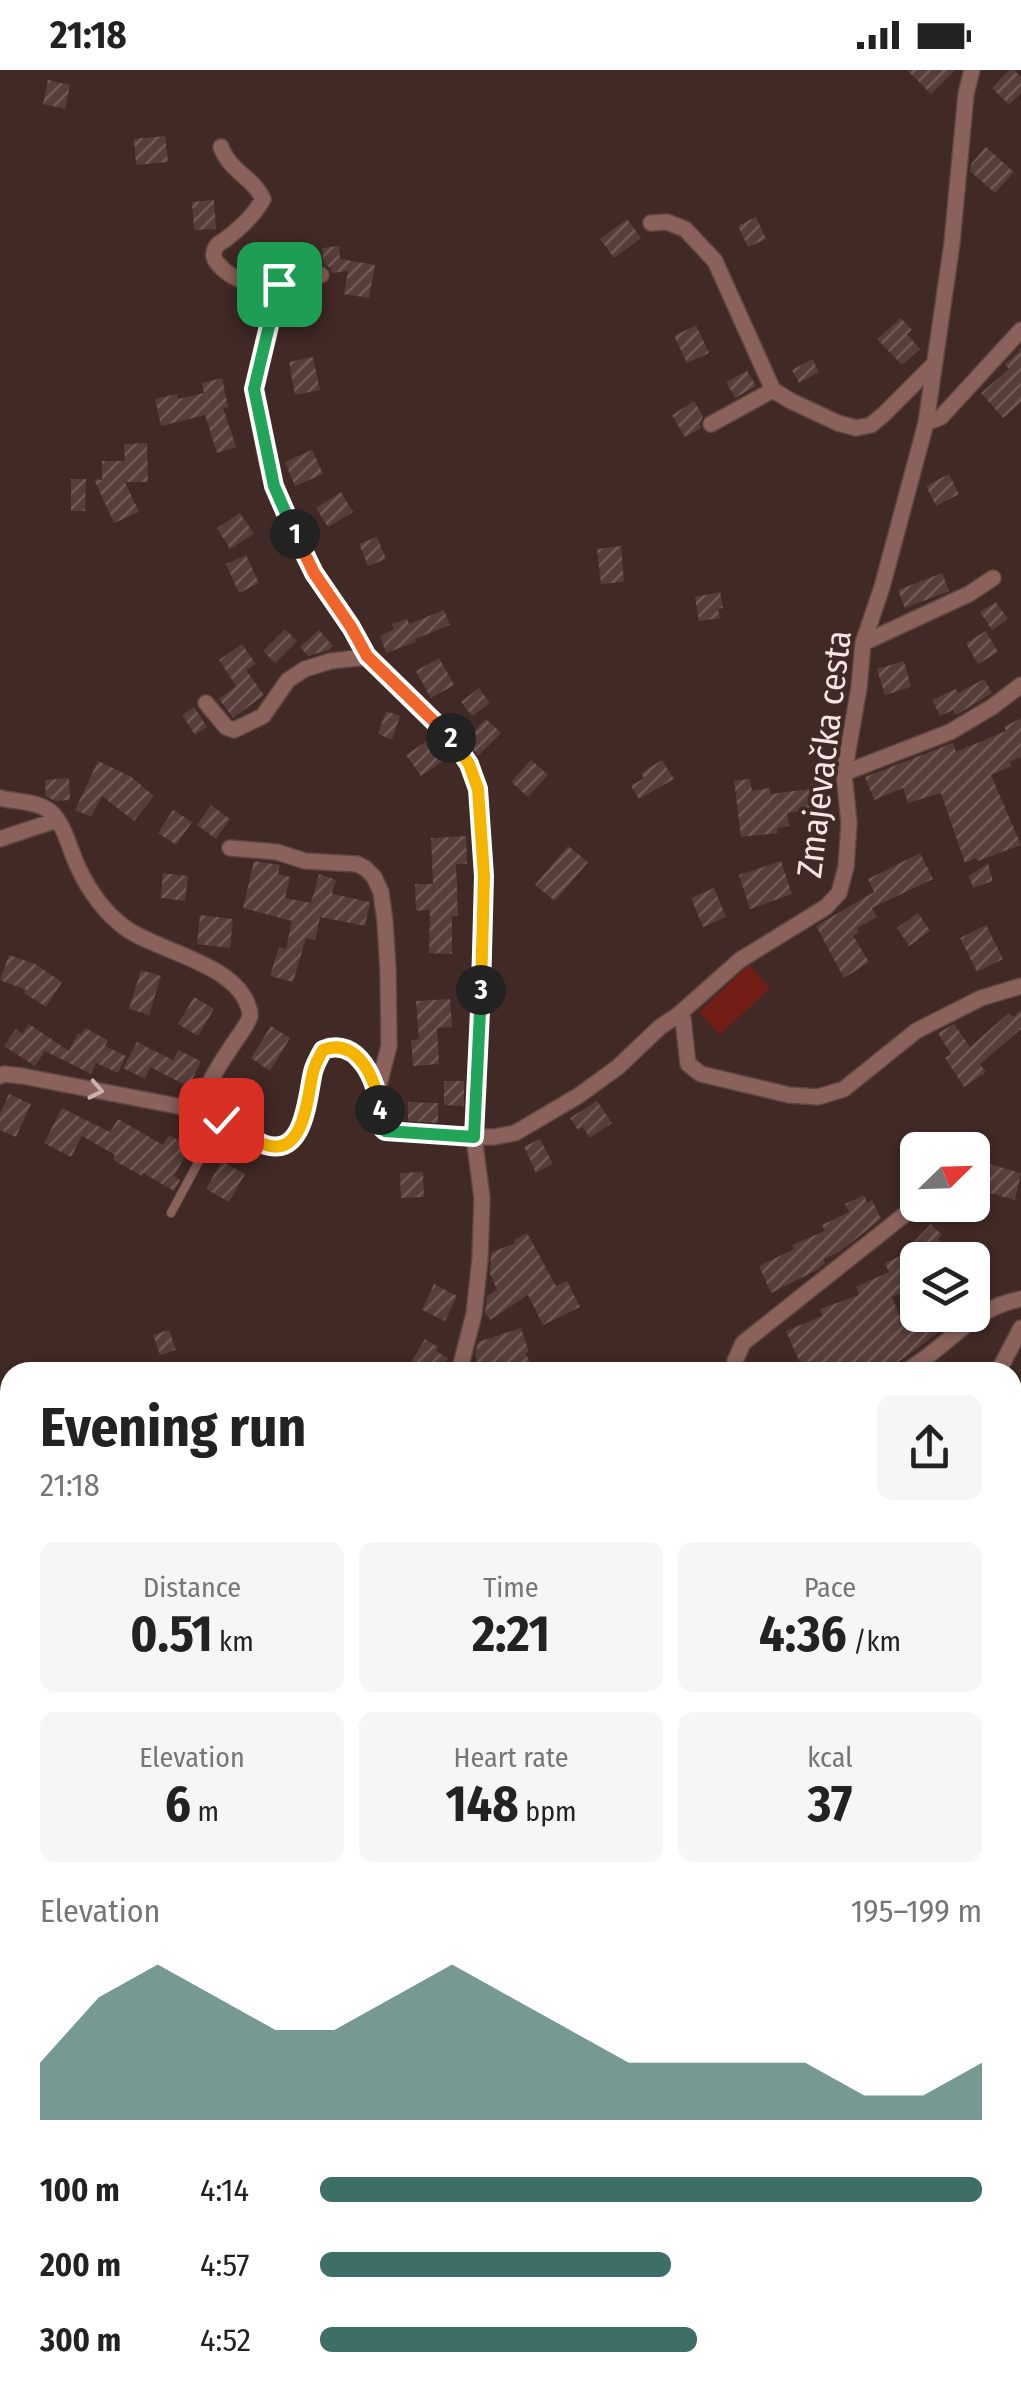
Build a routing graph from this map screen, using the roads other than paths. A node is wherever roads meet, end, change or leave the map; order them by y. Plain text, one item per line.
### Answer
1 (972, 70) edge
2 (222, 147) dead end
3 (651, 223) dead end
4 (321, 276) dead end
5 (279, 284) junction
6 (1021, 330) edge
7 (936, 363) junction
8 (773, 390) junction
9 (926, 422) junction
10 (711, 424) dead end
11 (993, 578) dead end
12 (863, 643) junction
13 (367, 656) junction
14 (1021, 685) edge
15 (206, 703) dead end
16 (844, 774) junction
17 (0, 798) edge
18 (57, 820) junction
19 (0, 840) edge
20 (230, 848) dead end
21 (1021, 986) edge
22 (678, 1015) junction
23 (0, 1076) edge
24 (377, 1092) junction
25 (198, 1110) junction
26 (221, 1120) junction
27 (474, 1137) junction
28 (171, 1213) dead end
29 (900, 1218) edge
30 (1021, 1299) edge
31 (1021, 1328) edge
32 (462, 1362) edge
33 (735, 1362) edge
34 (919, 1362) edge
35 (1003, 1362) edge

1 - 7 street, Zmajevačka cesta
2 - 5 street
3 - 8 street
4 - 5 street
5 - 13 street
6 - 9 street
7 - 8 street
7 - 9 street, Zmajevačka cesta
8 - 10 street
9 - 12 street, Zmajevačka cesta
11 - 12 street
12 - 16 street, Zmajevačka cesta
13 - 15 street
13 - 27 street
14 - 16 street
16 - 22 street, Zmajevačka cesta
17 - 18 street
18 - 19 street
18 - 25 street
20 - 24 street
21 - 22 street
22 - 27 street
23 -> 25 street
24 - 26 street
24 - 27 street
25 - 26 street
26 - 28 lane
27 - 32 street
29 - 33 street
30 - 34 street
31 - 35 street

